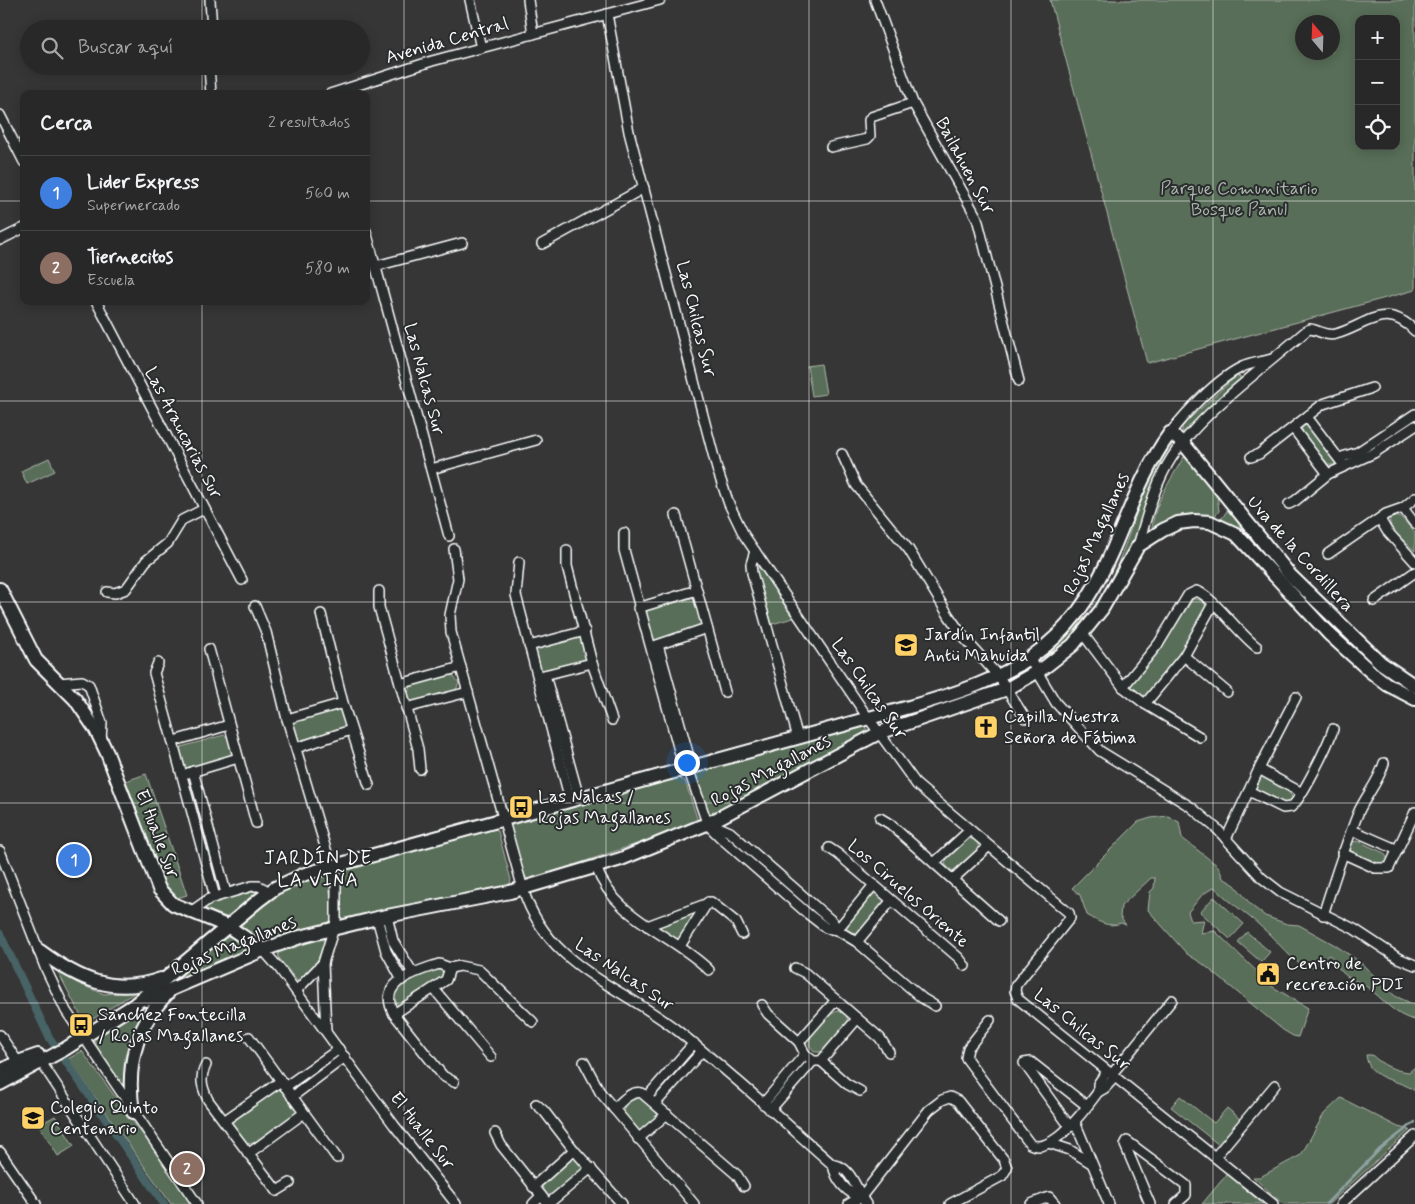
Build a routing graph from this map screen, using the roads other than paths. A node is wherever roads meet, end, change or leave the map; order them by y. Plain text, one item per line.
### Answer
1 (210, 0) edge
2 (470, 0) edge
3 (528, 0) edge
4 (660, 0) edge
5 (875, 0) edge
6 (607, 14) junction
7 (211, 20) edge
8 (534, 34) junction
9 (481, 48) junction
10 (210, 75) edge
11 (211, 90) edge
12 (342, 90) edge
13 (913, 103) junction
14 (0, 115) edge
15 (831, 147) dead end
16 (20, 154) edge
17 (644, 188) junction
18 (20, 230) edge
19 (0, 240) edge
20 (462, 243) dead end
21 (542, 244) dead end
22 (370, 245) edge
23 (376, 266) junction
24 (98, 305) edge
25 (1415, 331) edge
26 (1274, 359) junction
27 (1019, 381) dead end
28 (1372, 388) dead end
29 (1415, 414) edge
30 (1308, 417) junction
31 (1415, 426) edge
32 (1293, 428) junction
33 (1170, 433) junction
34 (536, 440) dead end
35 (1184, 443) junction
36 (842, 454) dead end
37 (1251, 457) dead end
38 (1339, 458) junction
39 (1344, 467) junction
40 (431, 469) junction
41 (1328, 474) junction
42 (1224, 495) junction
43 (1415, 498) edge
44 (1289, 504) dead end
45 (204, 508) junction
46 (1403, 508) junction
47 (676, 516) dead end
48 (1380, 519) junction
49 (1210, 522) junction
50 (1415, 524) edge
51 (624, 533) dead end
52 (450, 536) dead end
53 (1138, 546) junction
54 (454, 549) dead end
55 (568, 550) dead end
56 (755, 551) junction
57 (1328, 554) dead end
58 (519, 562) dead end
59 (1415, 562) edge
60 (1415, 572) edge
61 (242, 580) dead end
62 (0, 589) edge
63 (697, 590) junction
64 (379, 591) dead end
65 (107, 592) dead end
66 (1374, 600) dead end
67 (1213, 604) junction
68 (255, 606) dead end
69 (638, 608) junction
70 (321, 614) dead end
71 (707, 628) junction
72 (585, 631) junction
73 (1083, 634) junction
74 (529, 646) junction
75 (653, 647) junction
76 (1257, 647) dead end
77 (209, 649) dead end
78 (1184, 656) junction
79 (1029, 658) junction
80 (158, 663) dead end
81 (592, 663) junction
82 (461, 667) junction
83 (1036, 673) junction
84 (541, 676) junction
85 (999, 677) junction
86 (59, 683) junction
87 (400, 684) junction
88 (1415, 686) edge
89 (1123, 687) junction
90 (1007, 688) junction
91 (468, 692) junction
92 (725, 692) dead end
93 (1227, 692) dead end
94 (1296, 697) dead end
95 (1413, 700) edge
96 (343, 703) junction
97 (1145, 704) junction
98 (406, 708) junction
99 (1025, 718) dead end
100 (287, 719) junction
101 (868, 719) junction
102 (612, 720) dead end
103 (229, 726) junction
104 (1333, 729) dead end
105 (351, 730) junction
106 (879, 733) junction
107 (1200, 737) dead end
108 (798, 738) junction
109 (101, 740) junction
110 (174, 741) junction
111 (296, 748) junction
112 (238, 758) junction
113 (1384, 763) dead end
114 (420, 768) dead end
115 (688, 768) junction
116 (1259, 769) junction
117 (193, 772) junction
118 (182, 774) junction
119 (369, 785) dead end
120 (1249, 791) junction
121 (1302, 792) junction
122 (575, 799) junction
123 (1415, 812) edge
124 (880, 818) dead end
125 (503, 819) junction
126 (256, 823) dead end
127 (708, 823) junction
128 (1352, 830) junction
129 (969, 831) junction
130 (1226, 839) junction
131 (988, 846) junction
132 (829, 848) dead end
133 (1398, 850) junction
134 (0, 851) edge
135 (1342, 853) junction
136 (934, 863) junction
137 (330, 866) junction
138 (596, 868) junction
139 (953, 879) junction
140 (873, 886) junction
141 (523, 889) junction
142 (270, 892) junction
143 (226, 893) junction
144 (215, 897) junction
145 (891, 901) junction
146 (708, 902) junction
147 (192, 911) junction
148 (1323, 914) junction
149 (382, 917) junction
150 (999, 921) dead end
151 (229, 926) junction
152 (647, 926) junction
153 (334, 928) junction
154 (837, 930) junction
155 (742, 934) dead end
156 (857, 942) junction
157 (680, 946) junction
158 (263, 950) junction
159 (40, 951) junction
160 (323, 963) junction
161 (1415, 965) edge
162 (965, 966) dead end
163 (450, 968) junction
164 (795, 968) dead end
165 (709, 970) dead end
166 (413, 973) junction
167 (168, 977) junction
168 (402, 980) junction
169 (434, 989) junction
170 (170, 991) junction
171 (296, 991) junction
172 (836, 1000) junction
173 (1172, 1000) dead end
174 (134, 1005) junction
175 (762, 1005) dead end
176 (935, 1006) dead end
177 (394, 1014) junction
178 (857, 1019) junction
179 (990, 1020) dead end
180 (533, 1022) dead end
181 (326, 1031) junction
182 (0, 1035) edge
183 (81, 1036) junction
184 (249, 1037) dead end
185 (799, 1042) junction
186 (694, 1043) junction
187 (339, 1048) junction
188 (702, 1051) junction
189 (890, 1052) dead end
190 (805, 1054) junction
191 (345, 1057) junction
192 (491, 1057) dead end
193 (47, 1059) junction
194 (817, 1061) junction
195 (584, 1062) dead end
196 (206, 1065) dead end
197 (17, 1068) junction
198 (0, 1071) edge
199 (1112, 1074) junction
200 (454, 1082) dead end
201 (0, 1084) edge
202 (283, 1084) junction
203 (1275, 1085) dead end
204 (860, 1091) dead end
205 (292, 1097) junction
206 (647, 1097) junction
207 (536, 1104) dead end
208 (655, 1104) junction
209 (763, 1104) junction
210 (1087, 1106) junction
211 (614, 1109) junction
212 (770, 1110) junction
213 (133, 1112) junction
214 (304, 1113) junction
215 (667, 1114) junction
216 (224, 1121) junction
217 (1072, 1125) junction
218 (495, 1134) dead end
219 (1415, 1136) edge
220 (638, 1139) junction
221 (1049, 1143) junction
222 (574, 1150) junction
223 (0, 1152) edge
224 (248, 1154) junction
225 (1215, 1157) junction
226 (337, 1158) dead end
227 (1093, 1164) junction
228 (591, 1168) junction
229 (290, 1183) dead end
230 (744, 1186) dead end
231 (533, 1187) junction
232 (541, 1196) junction
233 (863, 1201) edge
234 (1052, 1201) edge
235 (36, 1204) edge
236 (134, 1204) edge
237 (197, 1204) edge
238 (456, 1204) edge
239 (533, 1204) edge
240 (548, 1204) edge
241 (622, 1204) edge
242 (694, 1204) edge
243 (849, 1204) edge
244 (950, 1204) edge
245 (1031, 1204) edge
246 (1110, 1204) edge
247 (1150, 1204) edge
248 (1176, 1204) edge
249 (1273, 1204) edge
250 (1341, 1204) edge

1 - 7 street
2 - 9 street
3 - 8 street
4 - 6 street, Avenida Central
5 - 13 street, Bailahuen Sur
6 - 8 street, Avenida Central
6 - 17 street, Las Chilcas Sur
8 - 9 street, Avenida Central
9 - 12 street, Avenida Central
10 - 11 street
13 - 15 street
13 - 27 street, Bailahuen Sur
14 - 16 street
17 - 21 street
17 - 56 street, Las Chilcas Sur
18 - 19 street
20 - 23 street
22 - 23 street, Las Nalcas Sur
23 - 40 street, Las Nalcas Sur
24 - 45 street, Las Araucarias Sur
25 - 26 street, Rojas Magallanes
26 - 33 street, Rojas Magallanes
26 - 35 street, Rojas Magallanes
28 - 30 street
29 - 38 street
30 - 32 street
30 - 38 street
31 - 39 street
32 - 37 street
32 - 41 street
33 - 35 street, Uva de la Cordillera
33 - 79 street, Rojas Magallanes
34 - 40 street
35 - 42 street, Uva de la Cordillera
35 - 53 street, Rojas Magallanes
36 - 85 street
38 - 39 street
39 - 41 street
40 - 52 street, Las Nalcas Sur
41 - 44 street
42 - 49 street
42 - 88 street, Uva de la Cordillera
43 - 46 street
45 - 61 street, Las Araucarias Sur
45 - 65 street
46 - 48 street
46 - 50 street
47 - 63 street
48 - 57 street
48 - 59 street
49 - 53 street, Uva de la Cordillera
49 - 95 street, Uva de la Cordillera
51 - 69 street
53 - 73 street, Rojas Magallanes
54 - 82 street, Las Nalcas Sur
55 - 72 street
56 - 101 street, Las Chilcas Sur
56 - 108 street
58 - 74 street
60 - 66 street
62 - 86 street, El Hualle Sur
63 - 69 street
63 - 71 street
64 - 87 street
67 - 76 street
67 - 78 street
67 - 89 street
68 - 100 street
69 - 75 street
70 - 96 street
71 - 75 street
71 - 92 street
72 - 74 street
72 - 81 street
73 - 83 street, Rojas Magallanes
73 - 89 street
74 - 84 street
75 - 115 street
77 - 103 street
78 - 93 street
78 - 97 street
79 - 83 street
79 - 85 street, Rojas Magallanes
80 - 110 street
81 - 84 street
81 - 102 street
82 - 87 street
82 - 91 street, Las Nalcas Sur
83 - 90 street, Rojas Magallanes
83 - 130 street
84 - 122 street
85 - 90 street
85 - 101 street, Rojas Magallanes
86 - 109 street, El Hualle Sur
86 - 109 street, El Hualle Sur
87 - 98 street
89 - 97 street
90 - 99 street
90 - 106 street, Rojas Magallanes
91 - 98 street
91 - 125 street, Las Nalcas Sur
94 - 116 street
96 - 100 street
96 - 105 street
97 - 107 street
98 - 114 street
100 - 111 street
101 - 106 street, Las Chilcas Sur
101 - 108 street, Rojas Magallanes
103 - 110 street
103 - 112 street
104 - 121 street
105 - 111 street
105 - 119 street
106 - 127 street, Rojas Magallanes
106 - 129 street, Las Chilcas Sur
108 - 115 street, Rojas Magallanes
109 - 147 street, El Hualle Sur
110 - 118 street
111 - 137 street
112 - 117 street
112 - 126 street
113 - 128 street
115 - 122 street, Rojas Magallanes
115 - 127 street
116 - 120 street
116 - 121 street
117 - 118 street
117 - 143 street
118 - 144 street
120 - 121 street
120 - 130 street
122 - 125 street, Rojas Magallanes
123 - 133 street
124 - 136 street
125 - 137 street, Rojas Magallanes
125 - 141 street, Las Nalcas Sur
127 - 138 street, Rojas Magallanes
127 - 154 street
128 - 133 street
128 - 135 street
129 - 131 street, Las Chilcas Sur
129 - 136 street
130 - 148 street
131 - 139 street
131 - 199 street, Las Chilcas Sur
132 - 140 street, Los Ciruelos Oriente
133 - 135 street
134 - 159 street
135 - 148 street
136 - 139 street
137 - 142 street, Rojas Magallanes
137 - 153 street
138 - 141 street, Rojas Magallanes
138 - 152 street
139 - 150 street
140 - 145 street, Los Ciruelos Oriente
140 - 154 street
141 - 149 street, Rojas Magallanes
141 - 186 street, Las Nalcas Sur
142 - 143 street, Rojas Magallanes
142 - 151 street, Rojas Magallanes
143 - 144 street, Rojas Magallanes
144 - 147 street, Rojas Magallanes
145 - 156 street
145 - 162 street, Los Ciruelos Oriente
146 - 152 street
146 - 155 street
146 - 157 street
147 - 151 street, El Hualle Sur
148 - 161 street
149 - 153 street, Rojas Magallanes
149 - 166 street
149 - 168 street
151 - 158 street, El Hualle Sur
151 - 167 street, Rojas Magallanes
152 - 157 street
153 - 158 street, Rojas Magallanes
153 - 160 street
154 - 156 street
156 - 176 street
157 - 165 street
158 - 170 street, Rojas Magallanes
158 - 171 street, El Hualle Sur
159 - 167 street
159 - 183 street
160 - 171 street
160 - 181 street
163 - 166 street
163 - 169 street
163 - 180 street
164 - 172 street
166 - 168 street
167 - 174 street, Rojas Magallanes
168 - 177 street
169 - 177 street
169 - 192 street
170 - 174 street, Rojas Magallanes
170 - 213 street
171 - 181 street, El Hualle Sur
172 - 178 street
172 - 185 street
173 - 199 street
174 - 183 street, Rojas Magallanes
175 - 185 street
177 - 200 street
178 - 189 street
178 - 194 street
179 - 221 street
181 - 187 street, El Hualle Sur
182 - 197 street
183 - 193 street, Rojas Magallanes
183 - 213 street
184 - 202 street
185 - 190 street
186 - 188 street, Las Nalcas Sur
186 - 206 street
187 - 191 street, El Hualle Sur
187 - 202 street
188 - 208 street
188 - 209 street, Las Nalcas Sur
190 - 194 street
190 - 209 street
191 - 205 street
191 - 238 street, El Hualle Sur
193 - 197 street, Rojas Magallanes
193 - 236 street
194 - 204 street
194 - 212 street
195 - 211 street
196 - 216 street
197 - 198 street, Rojas Magallanes
197 - 201 street, Rojas Magallanes
199 - 210 street
199 - 225 street, Las Chilcas Sur
202 - 205 street
202 - 216 street
203 - 225 street
205 - 214 street
206 - 208 street
206 - 211 street
207 - 222 street
208 - 215 street
209 - 212 street, Las Nalcas Sur
210 - 217 street
210 - 217 street
211 - 220 street
212 - 233 street, Las Nalcas Sur
213 - 237 street
214 - 224 street
214 - 226 street
215 - 220 street
215 - 230 street
216 - 224 street
217 - 221 street
217 - 227 street
218 - 231 street
219 - 250 street
220 - 242 street
221 - 227 street
222 - 228 street
222 - 231 street
223 - 235 street
224 - 229 street
225 - 249 street, Las Chilcas Sur
227 - 246 street
228 - 240 street
228 - 241 street
231 - 232 street
232 - 239 street
232 - 240 street
233 - 243 street
233 - 244 street
234 - 245 street
247 - 248 street

